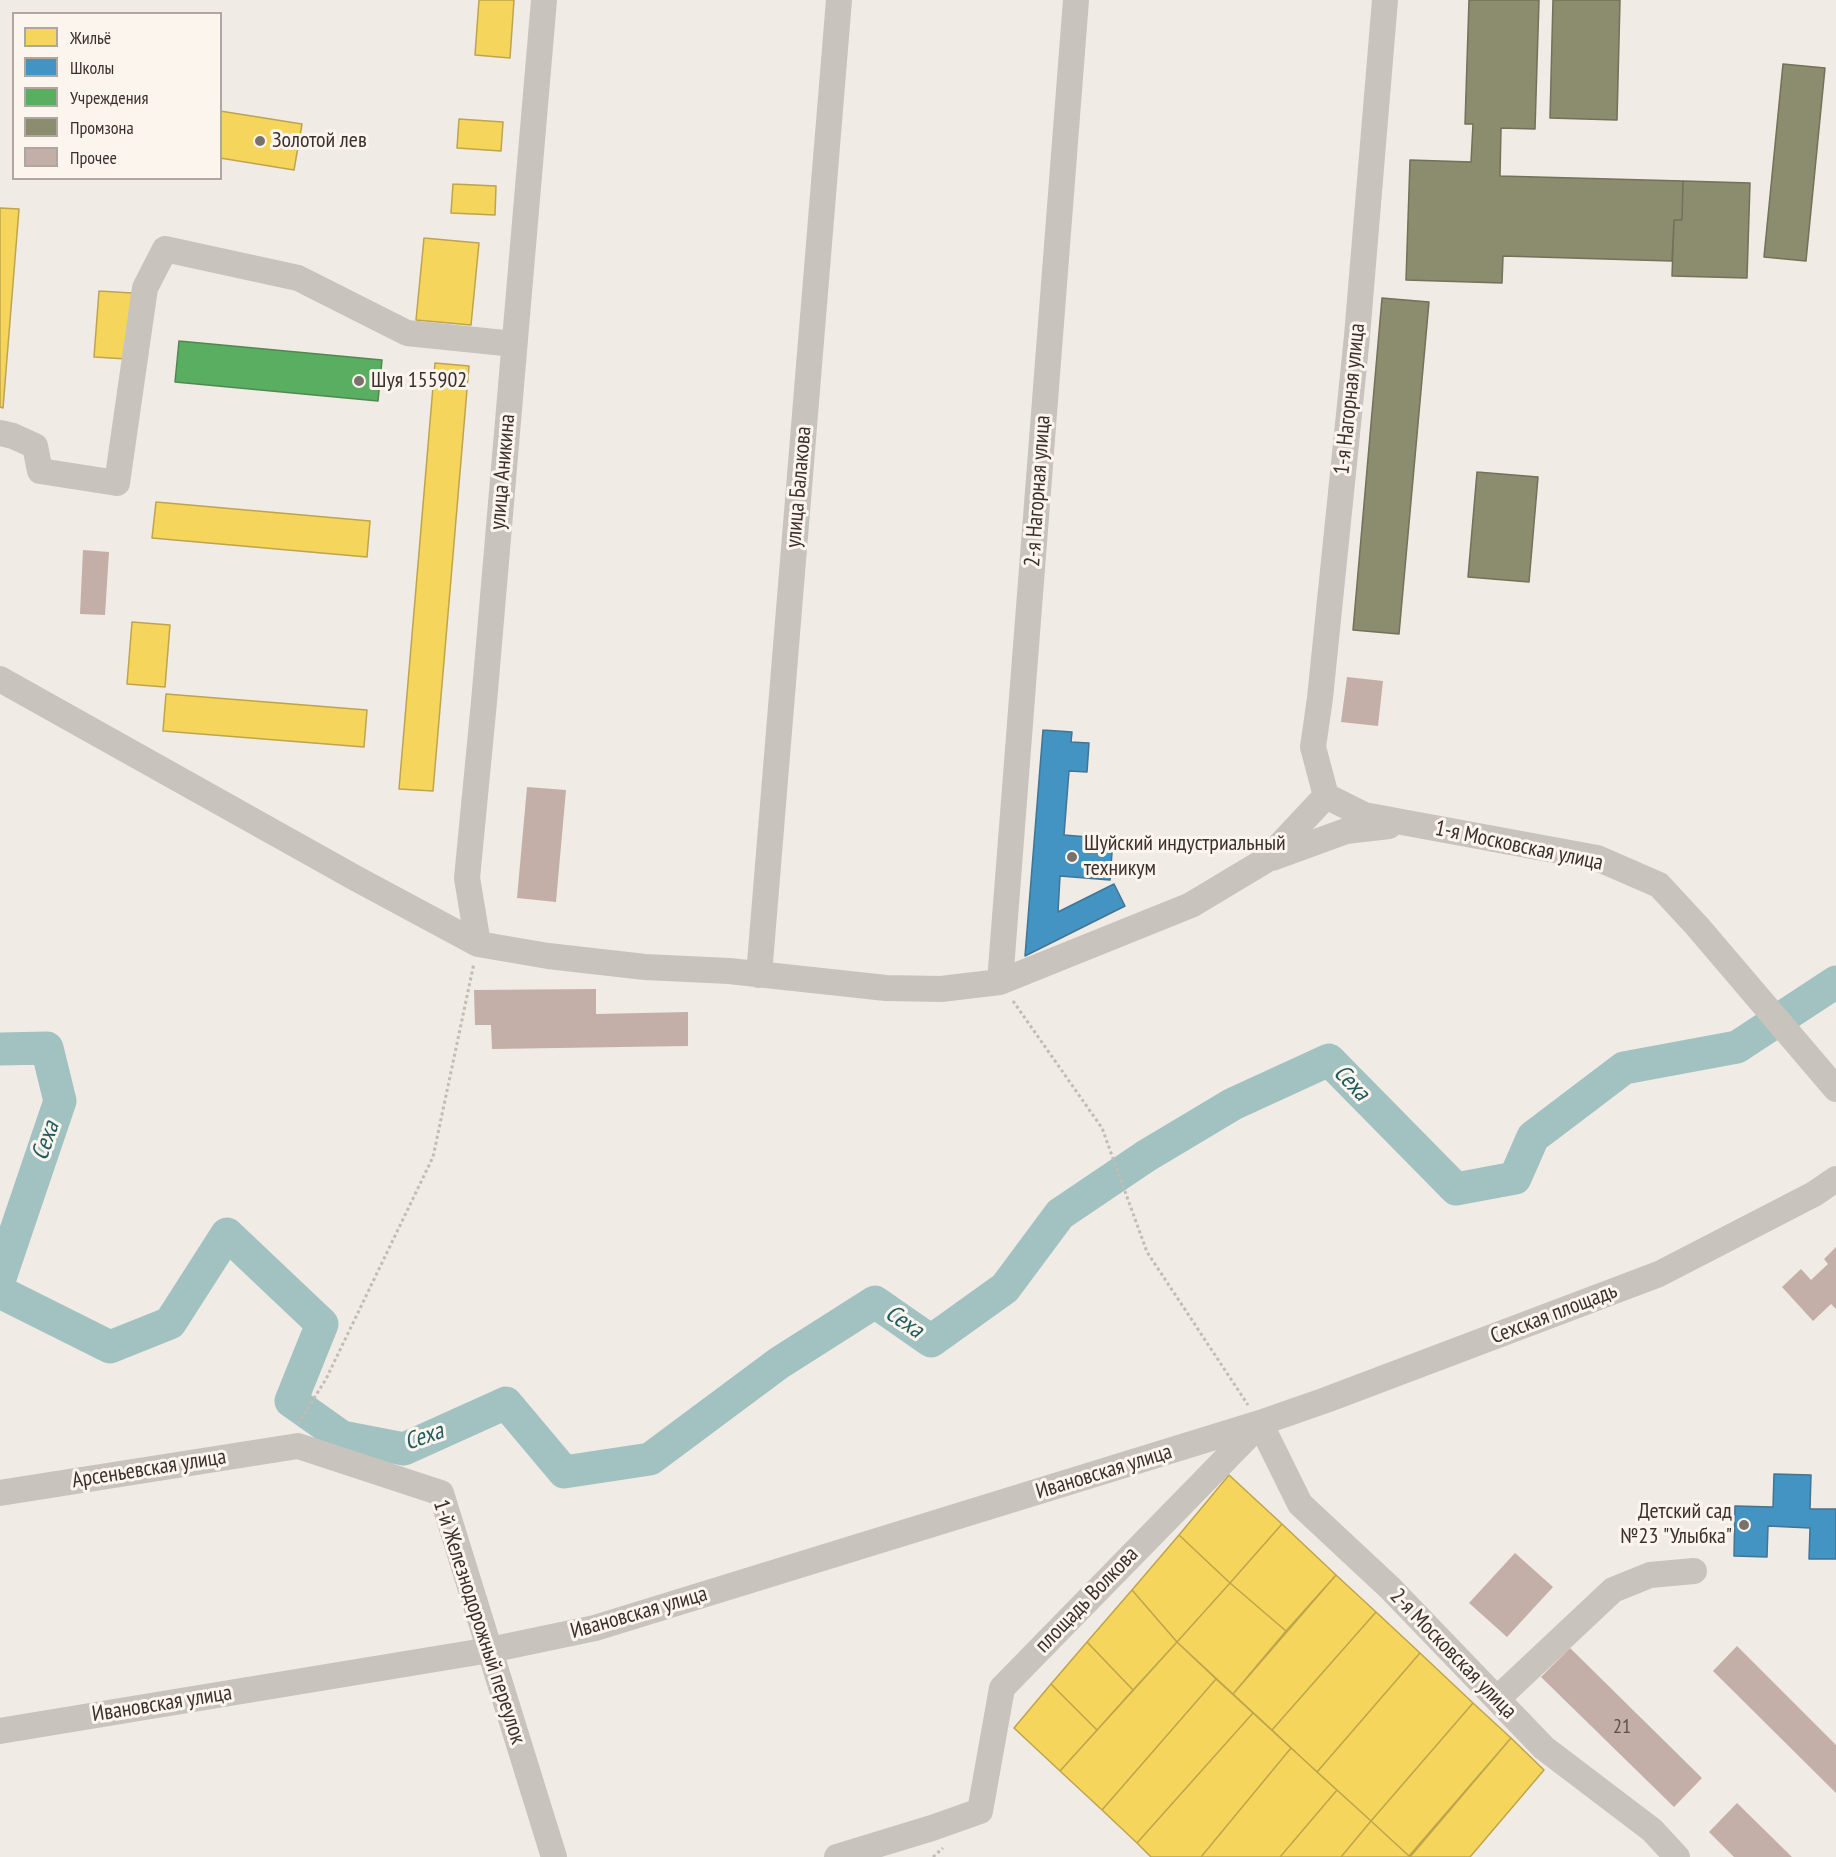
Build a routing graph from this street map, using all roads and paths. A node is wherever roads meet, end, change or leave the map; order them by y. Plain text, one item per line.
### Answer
1 (544, 0) edge
2 (839, 0) edge
3 (1076, 0) edge
4 (1386, 0) edge
5 (514, 344) junction
6 (0, 433) edge
7 (0, 679) edge
8 (1326, 796) junction
9 (1413, 824) junction
10 (1266, 860) junction
11 (478, 944) junction
12 (759, 975) junction
13 (1000, 982) junction
14 (1831, 1084) edge
15 (1836, 1179) edge
16 (1260, 1424) junction
17 (298, 1436) junction
18 (0, 1493) edge
19 (1694, 1571) dead end
20 (490, 1650) junction
21 (1497, 1699) junction
22 (0, 1731) edge
23 (554, 1857) edge
24 (837, 1857) edge
25 (1677, 1857) edge

1 - 5 street, улица Аникина
2 - 12 street, улица Балакова
3 - 13 street, 2-я Нагорная улица
4 - 8 street, 1-я Нагорная улица
5 - 6 street
5 - 11 street, улица Аникина
7 - 11 street
8 - 9 street, 1-я Московская улица
8 - 10 street
9 - 10 street
9 - 14 street, 1-я Московская улица
10 - 13 street
11 - 12 street
11 - 17 path
12 - 13 street
13 - 16 path
15 - 16 street, Сехская площадь
16 - 20 street, Ивановская улица
16 - 21 street, 2-я Московская улица
16 - 24 street, площадь Волкова
17 - 18 street, Арсеньевская улица
17 - 20 street, 1-й Железнодорожный переулок
19 - 21 street
20 - 22 street, Ивановская улица
20 - 23 street, 1-й Железнодорожный переулок
21 - 25 street, 2-я Московская улица

